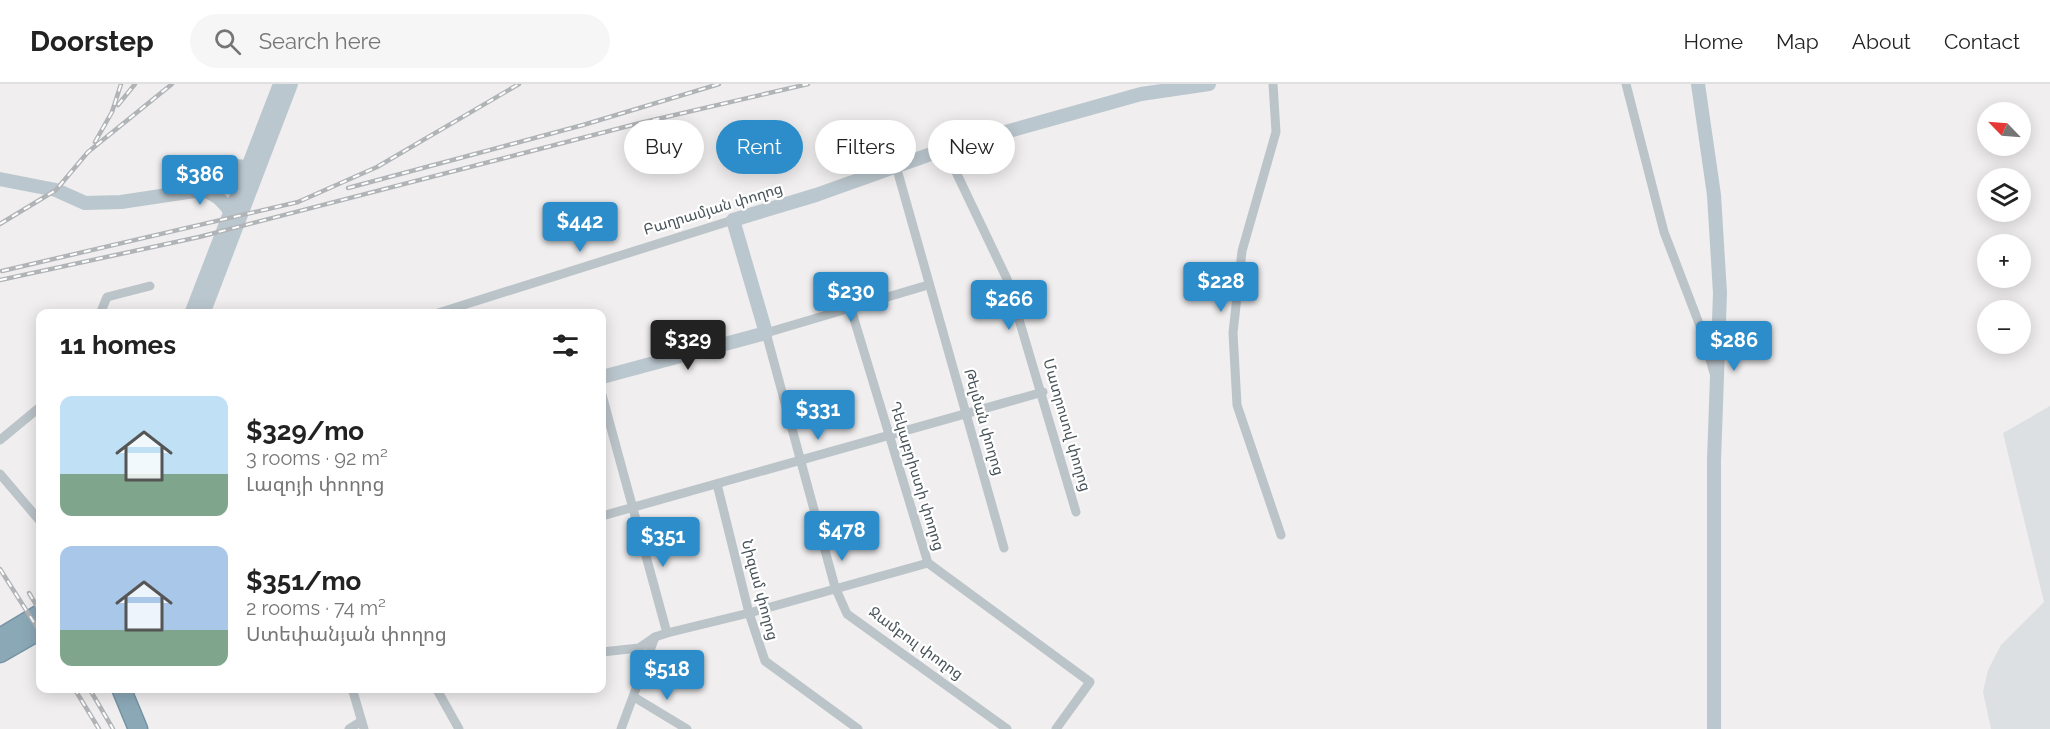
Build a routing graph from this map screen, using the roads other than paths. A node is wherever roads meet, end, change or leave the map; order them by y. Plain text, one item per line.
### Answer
1 (280, 84) edge
2 (291, 84) edge
3 (1209, 84) edge
4 (1273, 84) edge
5 (1626, 84) edge
6 (1698, 84) edge
7 (1015, 129) edge
8 (251, 170) junction
9 (874, 174) edge
10 (898, 174) edge
11 (957, 174) edge
12 (0, 179) edge
13 (175, 192) junction
14 (230, 211) junction
15 (733, 220) junction
16 (928, 285) junction
17 (150, 286) dead end
18 (102, 309) edge
19 (193, 309) edge
20 (205, 309) edge
21 (451, 309) edge
22 (851, 309) junction
23 (766, 333) junction
24 (606, 376) edge
25 (1718, 384) junction
26 (1043, 392) junction
27 (36, 410) edge
28 (606, 410) edge
29 (966, 414) junction
30 (890, 435) junction
31 (0, 440) edge
32 (800, 461) junction
33 (0, 474) edge
34 (717, 484) junction
35 (632, 508) junction
36 (1076, 512) dead end
37 (606, 515) edge
38 (36, 516) edge
39 (1281, 535) dead end
40 (1004, 548) dead end
41 (928, 563) junction
42 (835, 587) junction
43 (749, 613) junction
44 (36, 616) edge
45 (36, 632) edge
46 (667, 633) junction
47 (655, 637) junction
48 (0, 638) edge
49 (606, 652) edge
50 (0, 653) edge
51 (123, 693) edge
52 (353, 693) edge
53 (439, 693) edge
54 (634, 697) junction
55 (362, 726) edge
56 (138, 729) edge
57 (349, 729) edge
58 (459, 729) edge
59 (621, 729) edge
60 (687, 729) edge
61 (858, 729) edge
62 (1007, 729) edge
63 (1056, 729) edge
64 (1714, 729) edge

1 - 8 street
2 - 8 street
3 - 7 street, Բաղրամյան փողոց
4 - 39 street
5 - 25 street
6 - 25 street
8 - 13 street
8 - 14 street
8 - 20 street
9 - 15 street, Բաղրամյան փողոց
10 - 16 street, Թելման փողոց
11 - 26 street, Մատրոսով փողոց
12 - 13 street
13 - 14 street
14 - 19 street
15 - 21 street, Բաղրամյան փողոց
15 - 23 street, Ջամբուլ փողոց
16 - 22 street
16 - 29 street, Թելման փողոց
17 - 18 street
22 - 23 street
22 - 30 street, Դեկաբրիստի փողոց
23 - 24 street
23 - 32 street, Ջամբուլ փողոց
25 - 64 street
26 - 29 street
26 - 36 street, Մատրոսով փողոց
27 - 31 street
28 - 35 street
29 - 30 street
29 - 40 street, Թելման փողոց
30 - 32 street
30 - 41 street, Դեկաբրիստի փողոց
32 - 34 street
32 - 42 street, Ջամբուլ փողոց
33 - 38 street
34 - 35 street
34 - 43 street, Նիզամ փողոց
35 - 37 street
35 - 46 street
41 - 42 street
41 - 63 street, Դեկաբրիստի փողոց
42 - 43 street
42 - 62 street, Ջամբուլ փողոց
43 - 46 street
43 - 61 street, Նիզամ փողոց
44 - 48 highway
45 - 50 highway
46 - 47 street
47 - 49 street
47 - 54 street
51 - 56 highway
52 - 55 street
53 - 58 street
54 - 59 street
54 - 60 street
55 - 57 street

